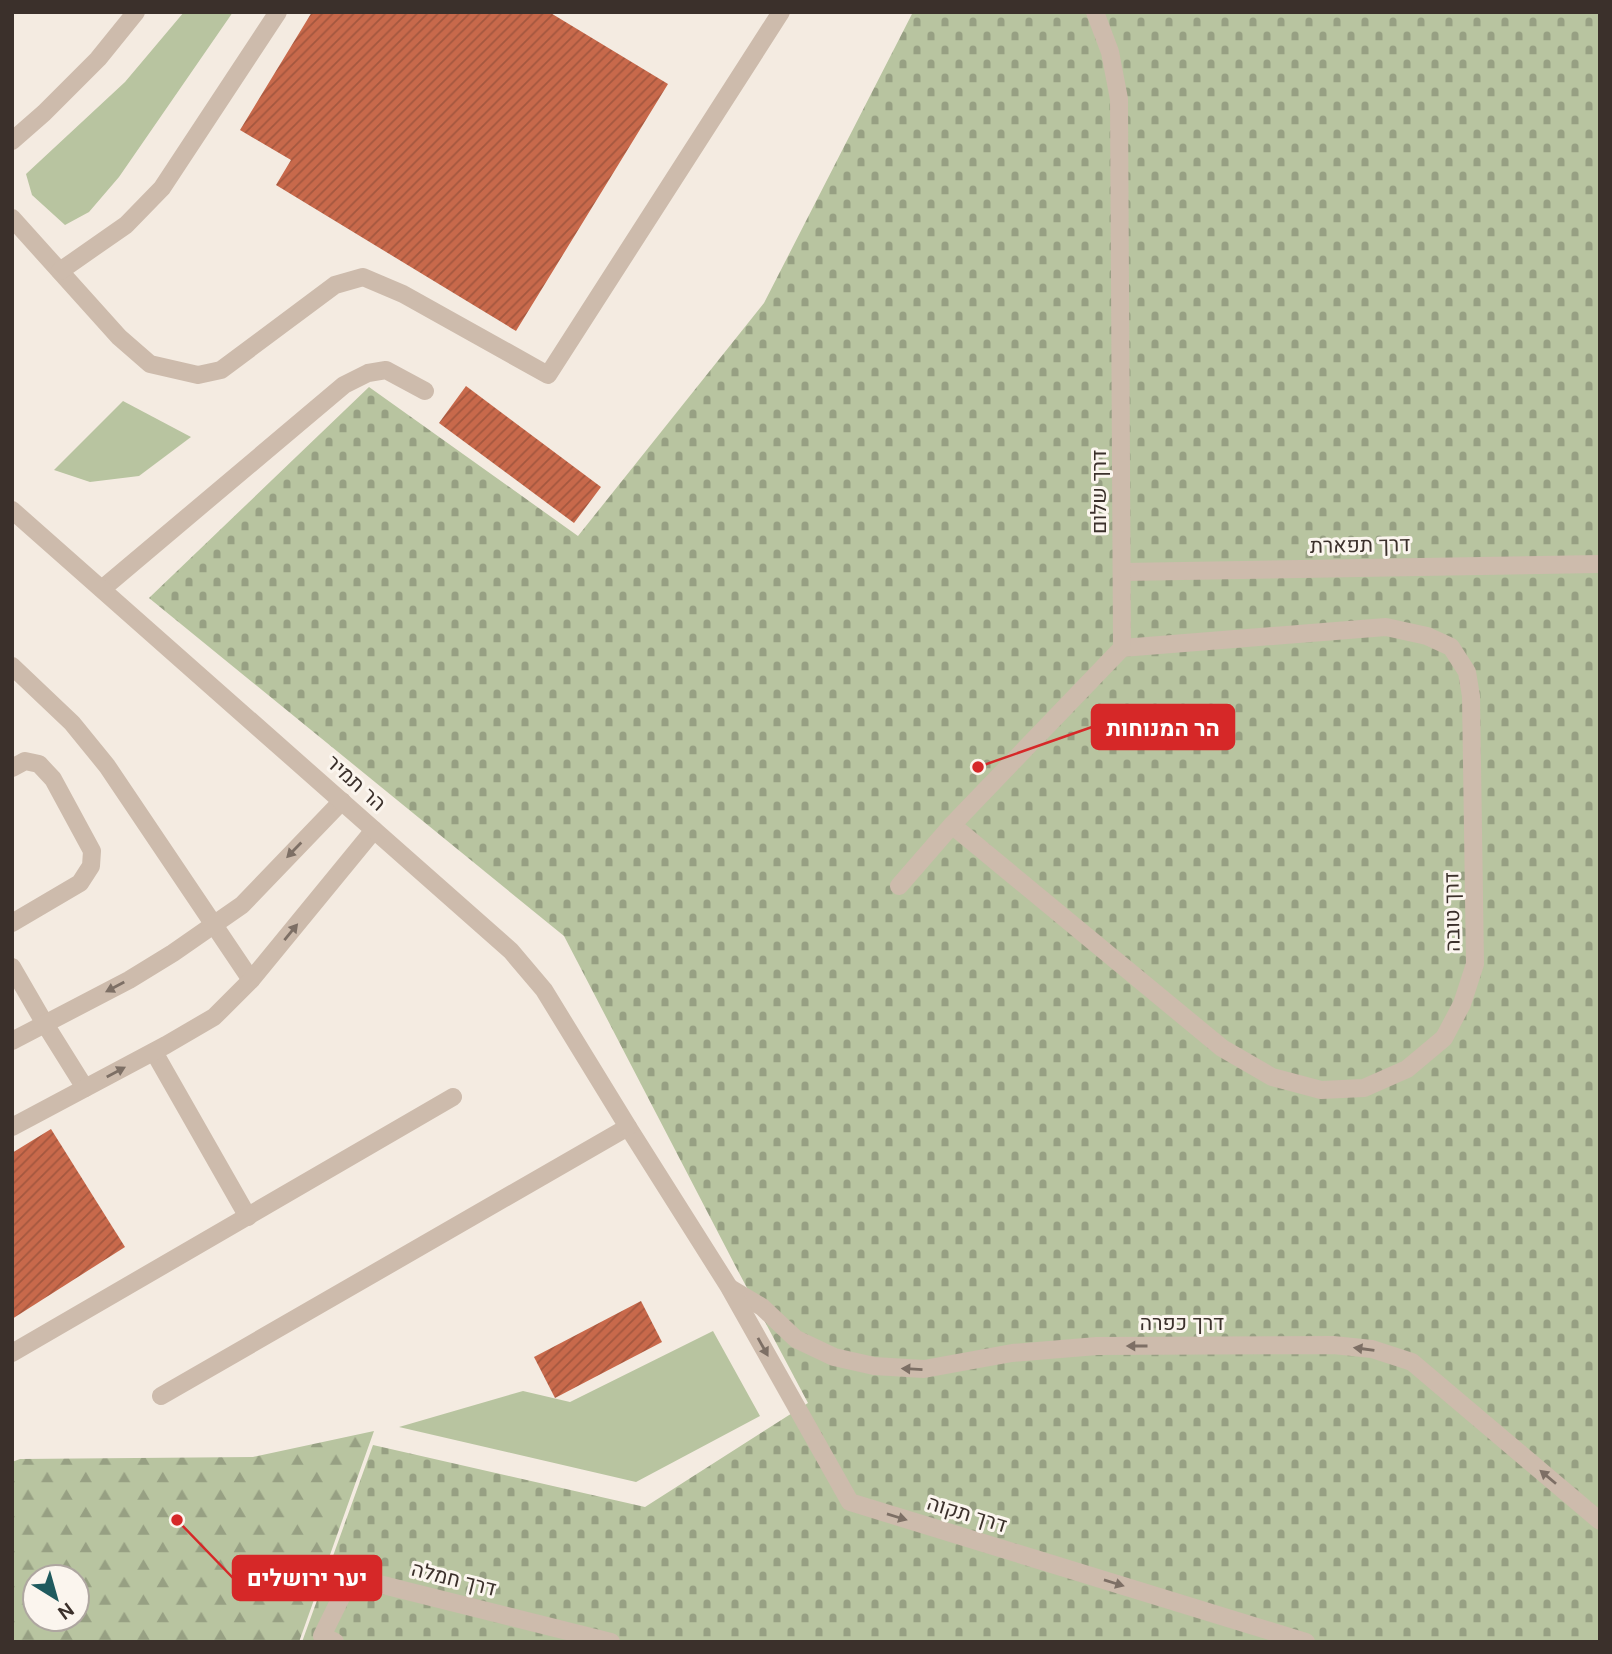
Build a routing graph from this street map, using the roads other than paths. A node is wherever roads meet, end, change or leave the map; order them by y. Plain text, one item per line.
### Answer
1 (136, 12) edge
2 (278, 12) edge
3 (781, 12) edge
4 (1095, 12) edge
5 (12, 141) edge
6 (12, 218) edge
7 (60, 271) junction
8 (425, 391) dead end
9 (12, 510) edge
10 (1600, 565) edge
11 (1122, 572) junction
12 (102, 589) junction
13 (1122, 648) junction
14 (16, 671) edge
15 (12, 768) edge
16 (342, 801) junction
17 (952, 825) junction
18 (374, 830) junction
19 (899, 886) dead end
20 (12, 923) edge
21 (214, 925) junction
22 (12, 967) edge
23 (251, 980) junction
24 (45, 1024) junction
25 (12, 1041) edge
26 (154, 1052) junction
27 (85, 1088) junction
28 (453, 1097) dead end
29 (12, 1127) edge
30 (628, 1127) junction
31 (248, 1217) junction
32 (729, 1287) junction
33 (12, 1353) edge
34 (161, 1396) dead end
35 (1600, 1521) edge
36 (328, 1639) edge
37 (611, 1642) edge
38 (1306, 1642) edge

1 - 5 street
2 - 7 street
3 - 7 street
4 - 11 street, דרך שלום
6 - 7 street
8 - 12 street
9 - 12 street, הר תמיר
10 - 11 street, דרך תפארת
11 - 13 street, דרך שלום
12 - 16 street, הר תמיר
13 - 17 street
13 - 17 street, דרך טובה
14 - 21 street
15 - 20 street
16 - 18 street, הר תמיר
16 -> 21 street
17 - 19 street
23 -> 18 street
18 - 30 street, הר תמיר
21 - 23 street
21 -> 24 street
22 - 24 street
23 - 26 street
24 - 25 street
24 - 27 street
27 -> 26 street
26 - 31 street
27 - 29 street
28 - 31 street
30 - 32 street, הר תמיר
30 - 34 street
31 - 33 street
35 -> 32 street, דרך כפרה
32 -> 38 street, דרך תקוה
36 - 37 street, דרך חמלה

